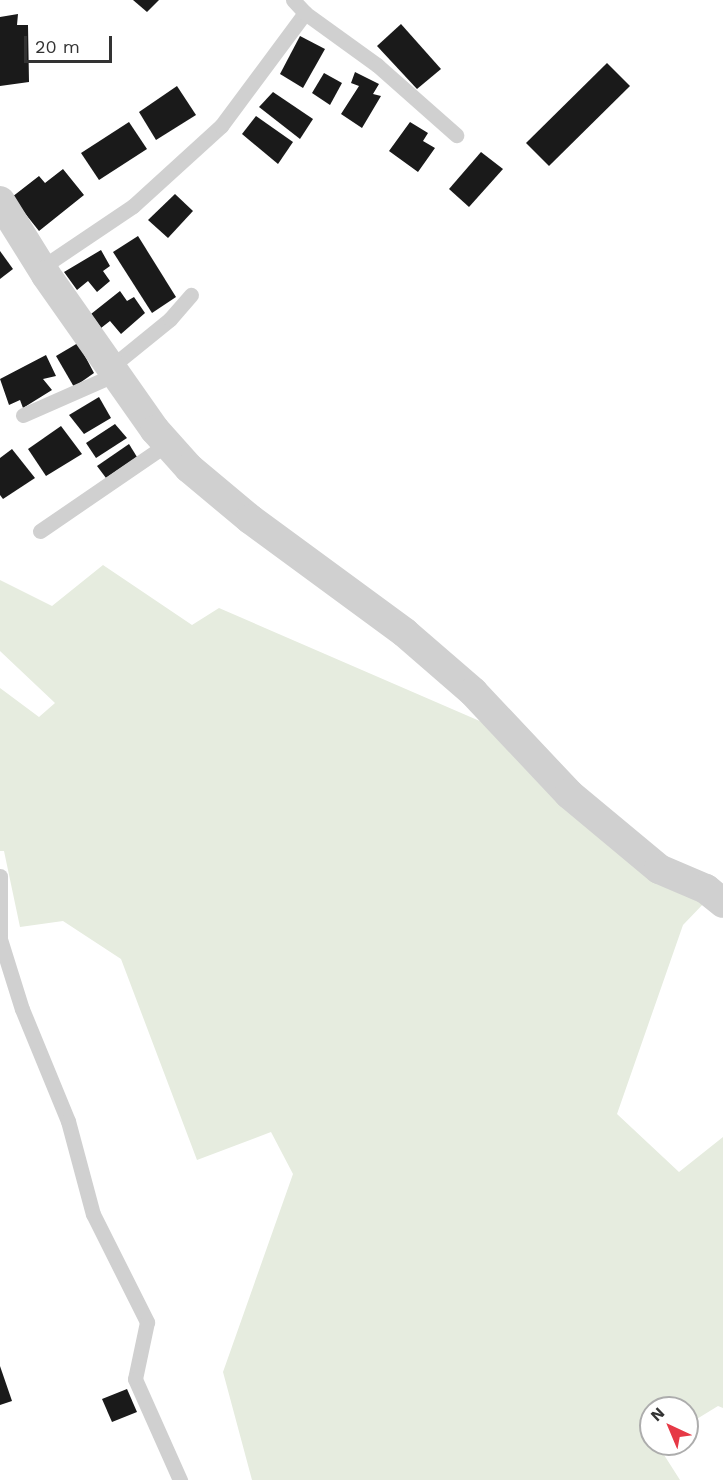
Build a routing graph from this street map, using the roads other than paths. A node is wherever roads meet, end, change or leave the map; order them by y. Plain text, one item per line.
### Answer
1 (293, 0) edge
2 (305, 13) junction
3 (456, 135) dead end
4 (0, 201) edge
5 (41, 268) junction
6 (191, 295) dead end
7 (113, 371) junction
8 (23, 415) dead end
9 (167, 444) junction
10 (40, 531) dead end
11 (0, 876) edge
12 (723, 903) edge
13 (180, 1480) edge

1 - 2 lane
2 - 3 lane
2 - 5 lane
4 - 5 street
5 - 7 street
6 - 7 lane
7 - 8 lane
7 - 9 street
9 - 10 lane
9 - 12 street
11 - 13 lane

